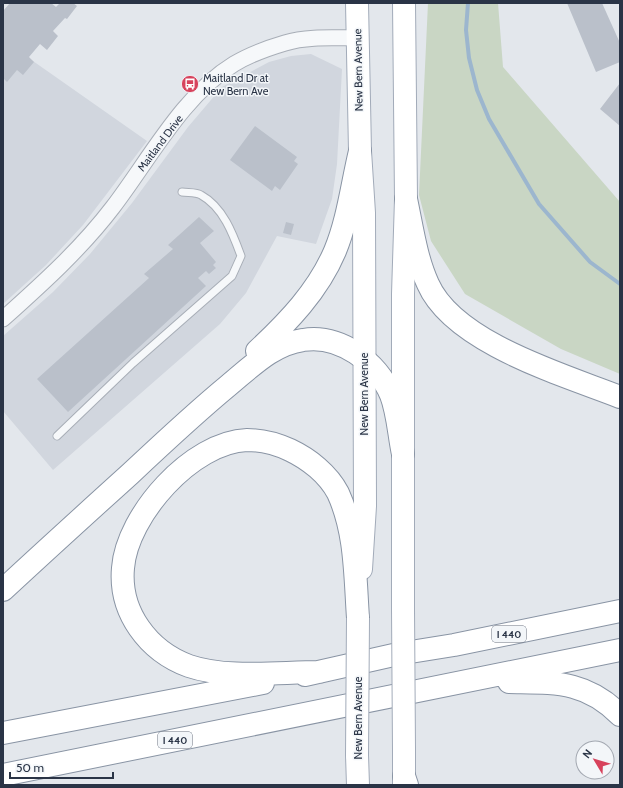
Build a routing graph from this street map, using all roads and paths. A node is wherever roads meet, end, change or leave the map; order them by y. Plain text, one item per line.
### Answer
1 (356, 3) edge
2 (404, 3) edge
3 (357, 38) junction
4 (360, 151) junction
5 (182, 192) dead end
6 (406, 199) junction
7 (3, 319) edge
8 (364, 358) junction
9 (620, 397) edge
10 (194, 414) junction
11 (57, 436) dead end
12 (403, 454) junction
13 (3, 590) edge
14 (620, 611) edge
15 (358, 618) junction
16 (620, 650) edge
17 (319, 672) junction
18 (471, 680) junction
19 (620, 715) edge
20 (3, 733) edge
21 (3, 775) edge
22 (405, 782) edge
23 (358, 785) edge

1 - 3 main road, New Bern Avenue
2 - 6 main road
3 - 4 main road, New Bern Avenue
3 - 7 street, Maitland Drive
4 - 8 main road, New Bern Avenue
4 - 10 main road
5 - 11 lane
6 - 9 main road
6 - 12 main road
8 - 10 main road
8 - 12 main road
8 - 15 main road, New Bern Avenue
10 - 13 main road
12 - 22 main road, bridge
14 - 17 main road, I 440
15 - 17 main road
15 - 23 main road, New Bern Avenue, bridge
16 - 18 main road, I 440
17 - 20 main road, I 440
18 - 19 main road
18 - 21 main road, I 440

